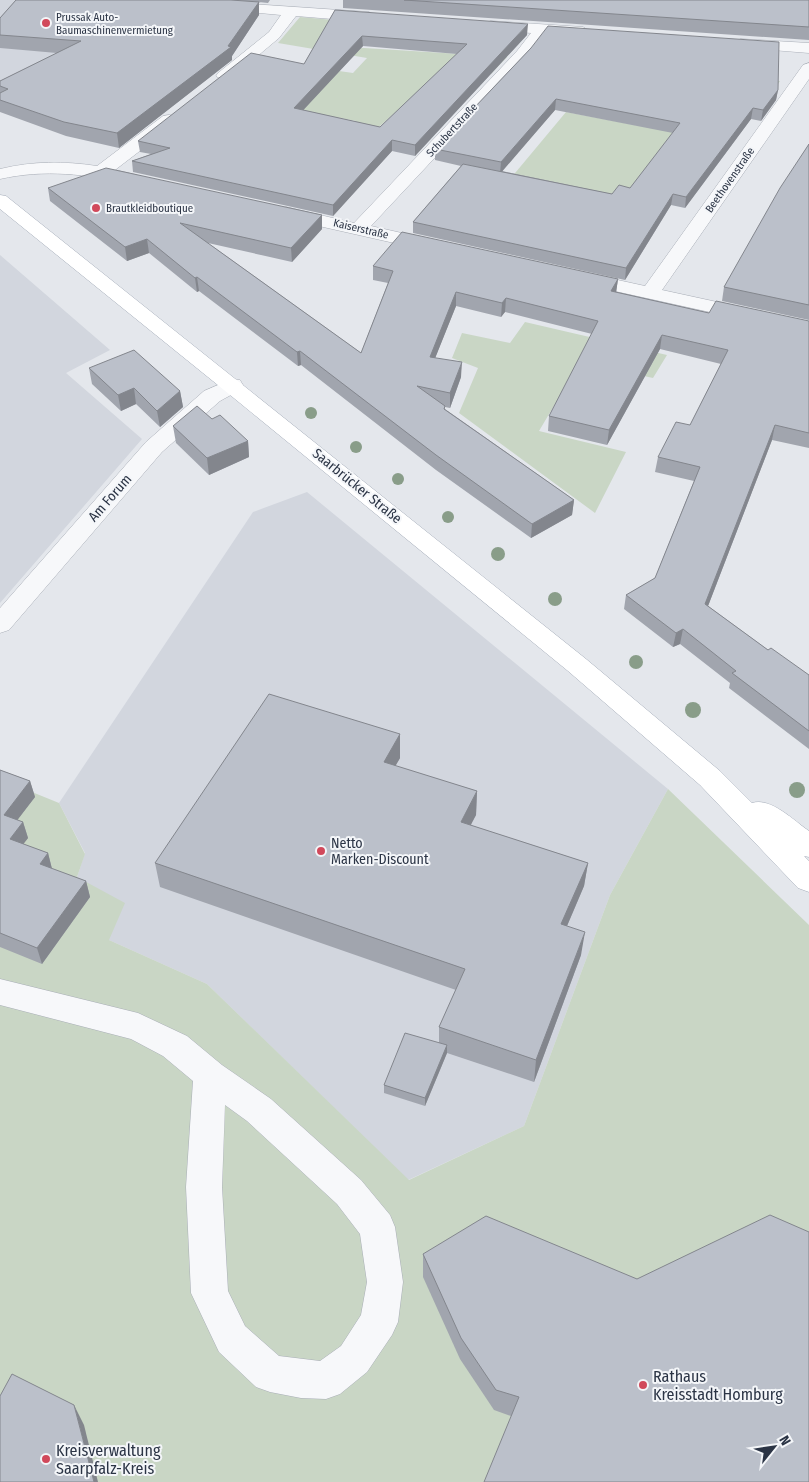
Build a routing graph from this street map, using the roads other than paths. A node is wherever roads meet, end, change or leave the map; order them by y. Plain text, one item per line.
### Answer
1 (206, 5) edge
2 (291, 12) junction
3 (388, 18) edge
4 (475, 25) edge
5 (542, 30) junction
6 (602, 34) edge
7 (730, 43) edge
8 (809, 48) edge
9 (809, 68) edge
10 (210, 87) edge
11 (179, 112) edge
12 (101, 172) junction
13 (0, 174) edge
14 (149, 183) edge
15 (0, 200) edge
16 (273, 210) edge
17 (358, 229) junction
18 (455, 250) edge
19 (562, 274) edge
20 (650, 292) junction
21 (809, 328) edge
22 (232, 385) junction
23 (0, 624) edge
24 (710, 778) junction
25 (809, 846) edge
26 (809, 880) edge
27 (0, 992) edge
28 (210, 1075) junction

1 - 2 street
2 - 3 street
2 - 10 street
4 - 5 street
5 - 6 street
5 - 17 street, Schubertstraße
7 - 8 street
9 - 20 street, Beethovenstraße
11 - 12 street
12 - 13 street
12 - 14 street
15 - 22 main road, Saarbrücker Straße
16 - 17 street, Kaiserstraße
17 - 18 street, Kaiserstraße
19 - 20 street
20 - 21 street
22 - 23 street, Am Forum
22 - 24 main road, Saarbrücker Straße
24 - 25 main road, Saarbrücker Straße
24 - 26 main road, Saarbrücker Straße
27 - 28 street
28 - 28 street

